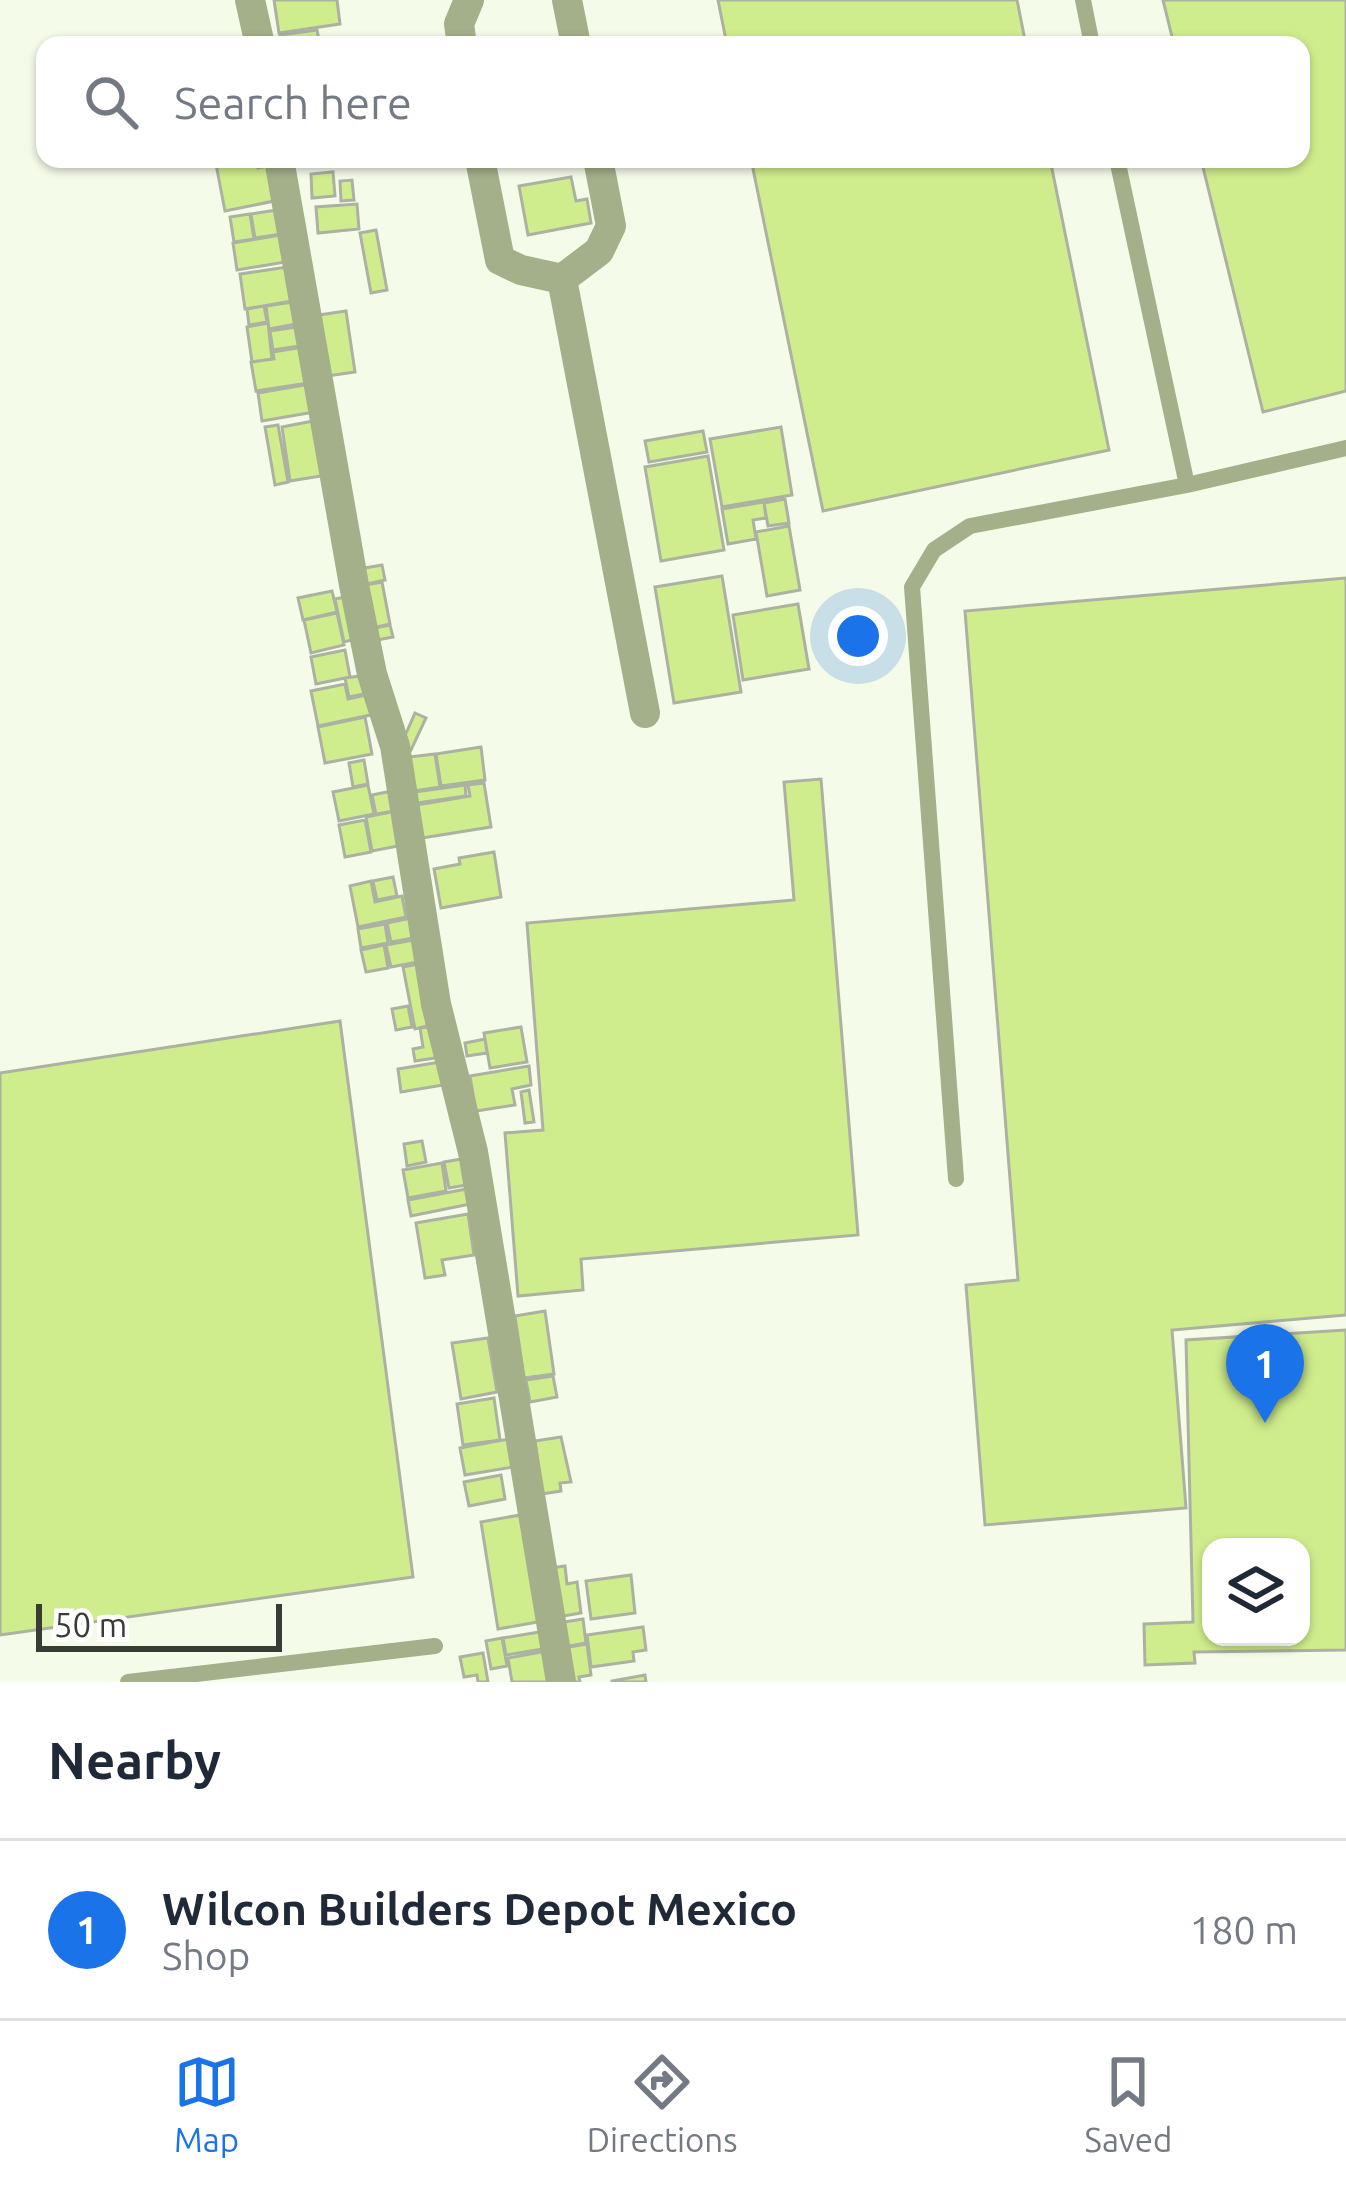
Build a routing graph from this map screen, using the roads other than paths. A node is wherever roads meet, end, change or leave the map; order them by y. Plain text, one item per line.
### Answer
1 (250, 0) edge
2 (469, 0) edge
3 (567, 0) edge
4 (1083, 0) edge
5 (258, 36) edge
6 (461, 36) edge
7 (574, 36) edge
8 (1090, 36) edge
9 (281, 168) edge
10 (482, 168) edge
11 (600, 168) edge
12 (1119, 168) edge
13 (562, 280) junction
14 (1346, 448) edge
15 (1186, 485) junction
16 (644, 713) dead end
17 (956, 1179) dead end
18 (435, 1646) dead end
19 (128, 1682) edge
20 (561, 1682) edge

1 - 5 street
2 - 6 street
3 - 7 street
4 - 8 lane
9 - 20 street
10 - 13 street
11 - 13 street
12 - 15 lane
13 - 16 street
14 - 15 lane
15 - 17 lane
18 - 19 lane

